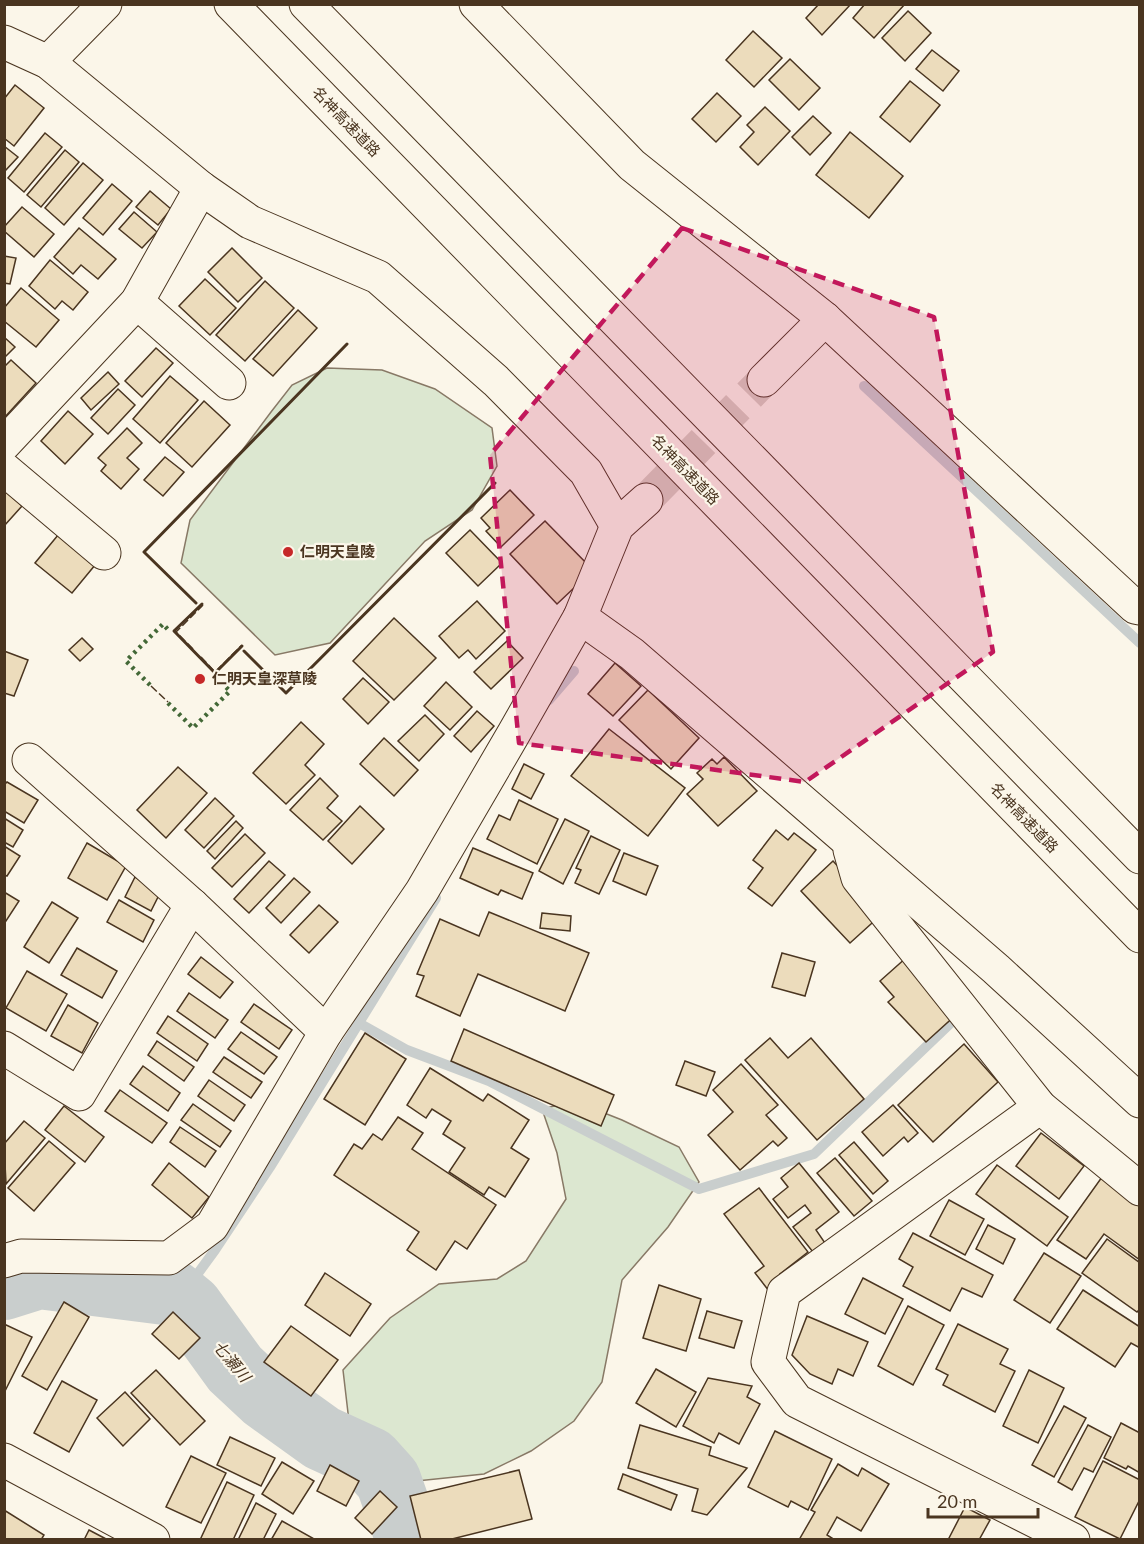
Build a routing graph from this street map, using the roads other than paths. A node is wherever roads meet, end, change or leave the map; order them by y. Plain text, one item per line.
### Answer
1 (105, 4) edge
2 (231, 4) edge
3 (306, 4) edge
4 (476, 4) edge
5 (4, 42) edge
6 (48, 62) junction
7 (201, 188) junction
8 (137, 302) junction
9 (825, 319) junction
10 (764, 381) tunnel mouth
11 (229, 382) dead end
12 (4, 444) edge
13 (4, 469) edge
14 (646, 500) tunnel mouth
15 (617, 526) junction
16 (104, 553) dead end
17 (1140, 608) edge
18 (580, 617) junction
19 (29, 760) dead end
20 (848, 842) junction
21 (1140, 857) edge
22 (192, 905) junction
23 (1140, 936) edge
24 (327, 1032) junction
25 (4, 1048) edge
26 (1140, 1101) edge
27 (1040, 1107) junction
28 (1140, 1189) edge
29 (4, 1261) edge
30 (4, 1460) edge
31 (153, 1539) edge
32 (1073, 1539) edge

1 - 6 main road
2 - 23 main road, 名神高速道路
3 - 21 main road
4 - 9 main road
5 - 6 main road
6 - 7 main road
7 - 8 main road
7 - 15 main road
8 - 11 main road
8 - 12 main road
9 - 10 main road
9 - 17 main road
13 - 16 main road
14 - 15 main road
15 - 18 main road
18 - 20 main road
18 - 24 main road
19 - 22 main road
20 - 26 main road
20 - 27 main road
22 - 24 main road
22 - 25 main road
24 - 29 main road
27 - 28 main road
27 - 32 main road
30 - 31 main road

